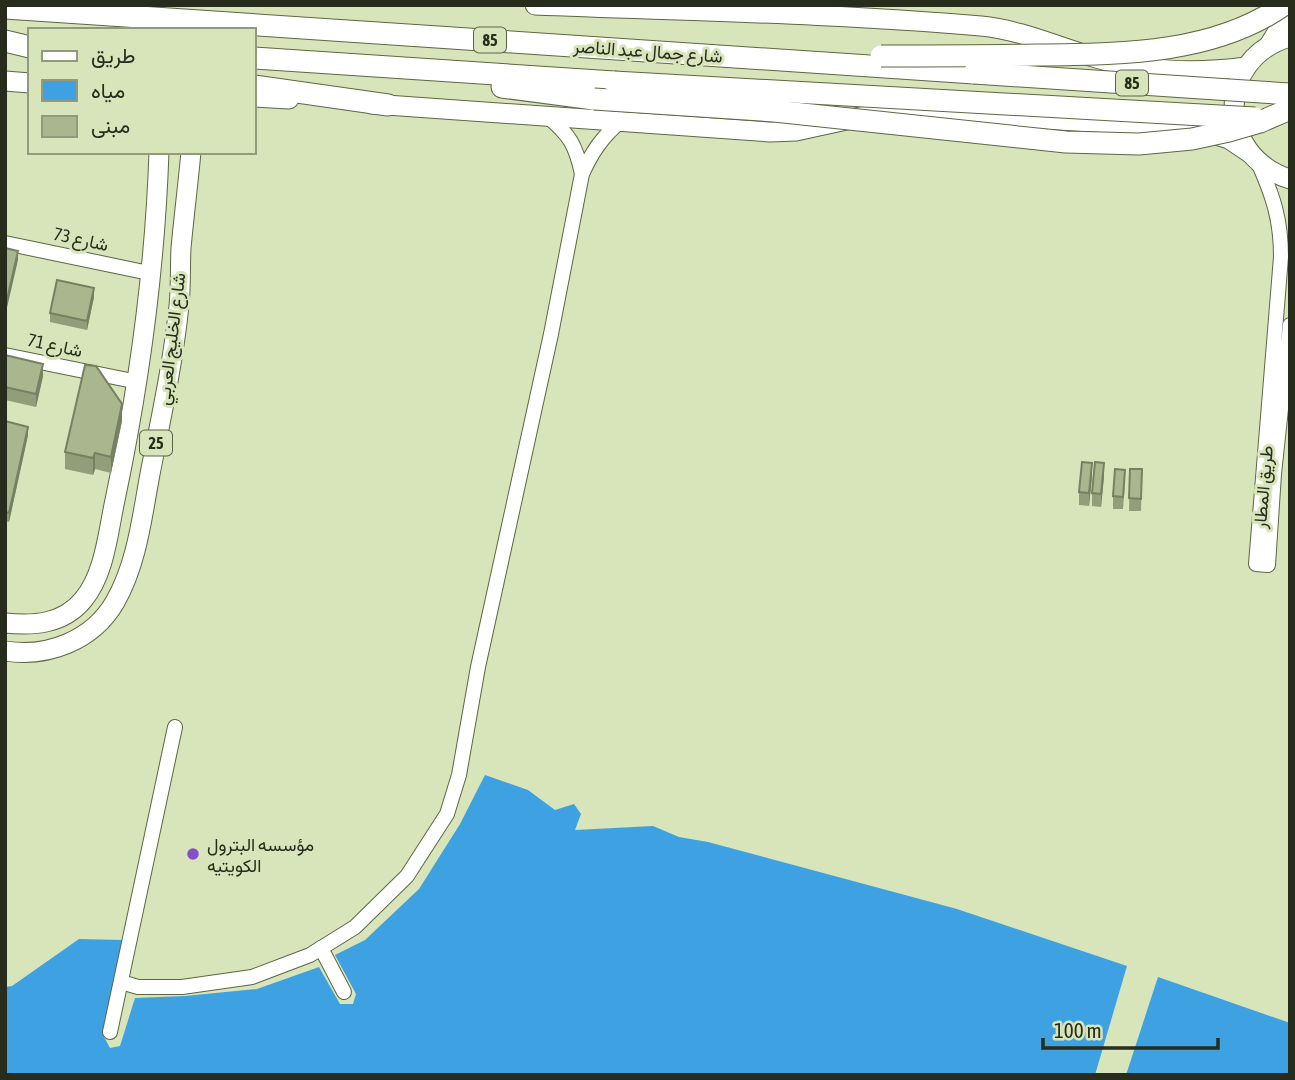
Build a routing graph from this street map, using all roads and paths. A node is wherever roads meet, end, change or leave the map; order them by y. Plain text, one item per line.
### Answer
1 (535, 5) edge
2 (1284, 5) edge
3 (5, 8) edge
4 (1290, 11) edge
5 (1290, 37) edge
6 (5, 41) edge
7 (1270, 44) junction
8 (28, 45) edge
9 (256, 58) edge
10 (812, 62) junction
11 (344, 64) junction
12 (1246, 67) junction
13 (5, 81) edge
14 (28, 83) edge
15 (256, 86) edge
16 (1290, 94) edge
17 (256, 97) edge
18 (388, 105) junction
19 (1290, 109) edge
20 (548, 117) junction
21 (1290, 120) edge
22 (621, 121) junction
23 (159, 154) edge
24 (184, 154) edge
25 (191, 154) edge
26 (1254, 158) junction
27 (583, 174) junction
28 (1290, 179) edge
29 (5, 243) edge
30 (181, 248) junction
31 (149, 273) junction
32 (1290, 325) edge
33 (5, 355) edge
34 (170, 372) junction
35 (139, 374) junction
36 (5, 623) edge
37 (5, 651) edge
38 (175, 727) dead end
39 (321, 948) junction
40 (121, 982) junction
41 (344, 992) dead end
42 (110, 1032) dead end

1 - 12 main road
2 - 10 highway, bridge
3 - 10 highway, شارع جمال عبد الناصر / 85
4 - 7 main road
5 - 7 main road
6 - 8 highway
7 - 12 main road
9 - 11 highway, شارع جمال عبد الناصر / 85
10 - 16 highway, شارع جمال عبد الناصر / 85, bridge
11 - 19 highway, bridge
11 - 21 highway, شارع جمال عبد الناصر / 85, bridge
12 - 26 main road
13 - 14 main road
15 - 18 highway
17 - 18 main road
18 - 20 main road
20 - 22 main road
20 - 27 street
22 - 26 main road
22 - 27 street
23 - 31 main road, شارع الخليج العربي / 25
24 - 30 main road
25 - 30 main road, شارع الخليج العربي / 25
26 - 28 main road
26 - 32 street, طريق المطار
27 - 39 street
29 - 31 street, شارع 73
30 - 34 main road, شارع الخليج العربي / 25
31 - 35 main road, شارع الخليج العربي / 25
33 - 35 street, شارع 71
34 - 35 main road
34 - 37 main road, شارع الخليج العربي / 25
35 - 36 main road, شارع الخليج العربي / 25
38 - 40 street
39 - 40 street
39 - 41 street
40 - 42 street

